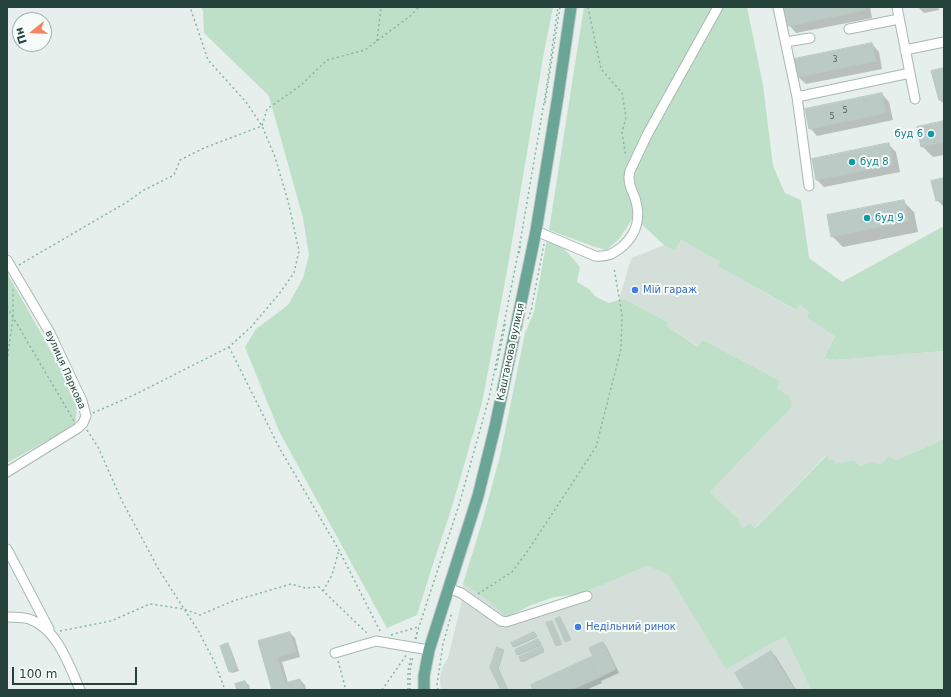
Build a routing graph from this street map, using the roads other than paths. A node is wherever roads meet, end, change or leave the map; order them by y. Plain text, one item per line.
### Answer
1 (571, 7) edge
2 (718, 7) edge
3 (778, 7) edge
4 (897, 7) edge
5 (899, 19) junction
6 (849, 29) dead end
7 (810, 38) dead end
8 (786, 42) junction
9 (944, 42) edge
10 (905, 50) junction
11 (910, 73) junction
12 (796, 97) junction
13 (915, 99) dead end
14 (809, 186) dead end
15 (536, 231) junction
16 (7, 260) edge
17 (7, 472) edge
18 (7, 549) edge
19 (448, 588) junction
20 (587, 596) dead end
21 (7, 617) edge
22 (51, 633) junction
23 (429, 650) junction
24 (335, 653) road end
25 (80, 690) edge
26 (424, 690) edge

1 - 15 main road, Каштанова вулиця
2 - 15 street
3 - 8 street
4 - 5 street
5 - 6 street
5 - 10 street
7 - 8 street
8 - 12 street
9 - 10 street
10 - 11 street
11 - 12 street
11 - 13 street
12 - 14 street
15 - 19 main road, Каштанова вулиця
16 - 17 street, вулиця Паркова
18 - 22 street
19 - 20 street
19 - 23 main road, Каштанова вулиця
21 - 22 street
22 - 25 street
23 - 24 street
23 - 26 main road, Каштанова вулиця

